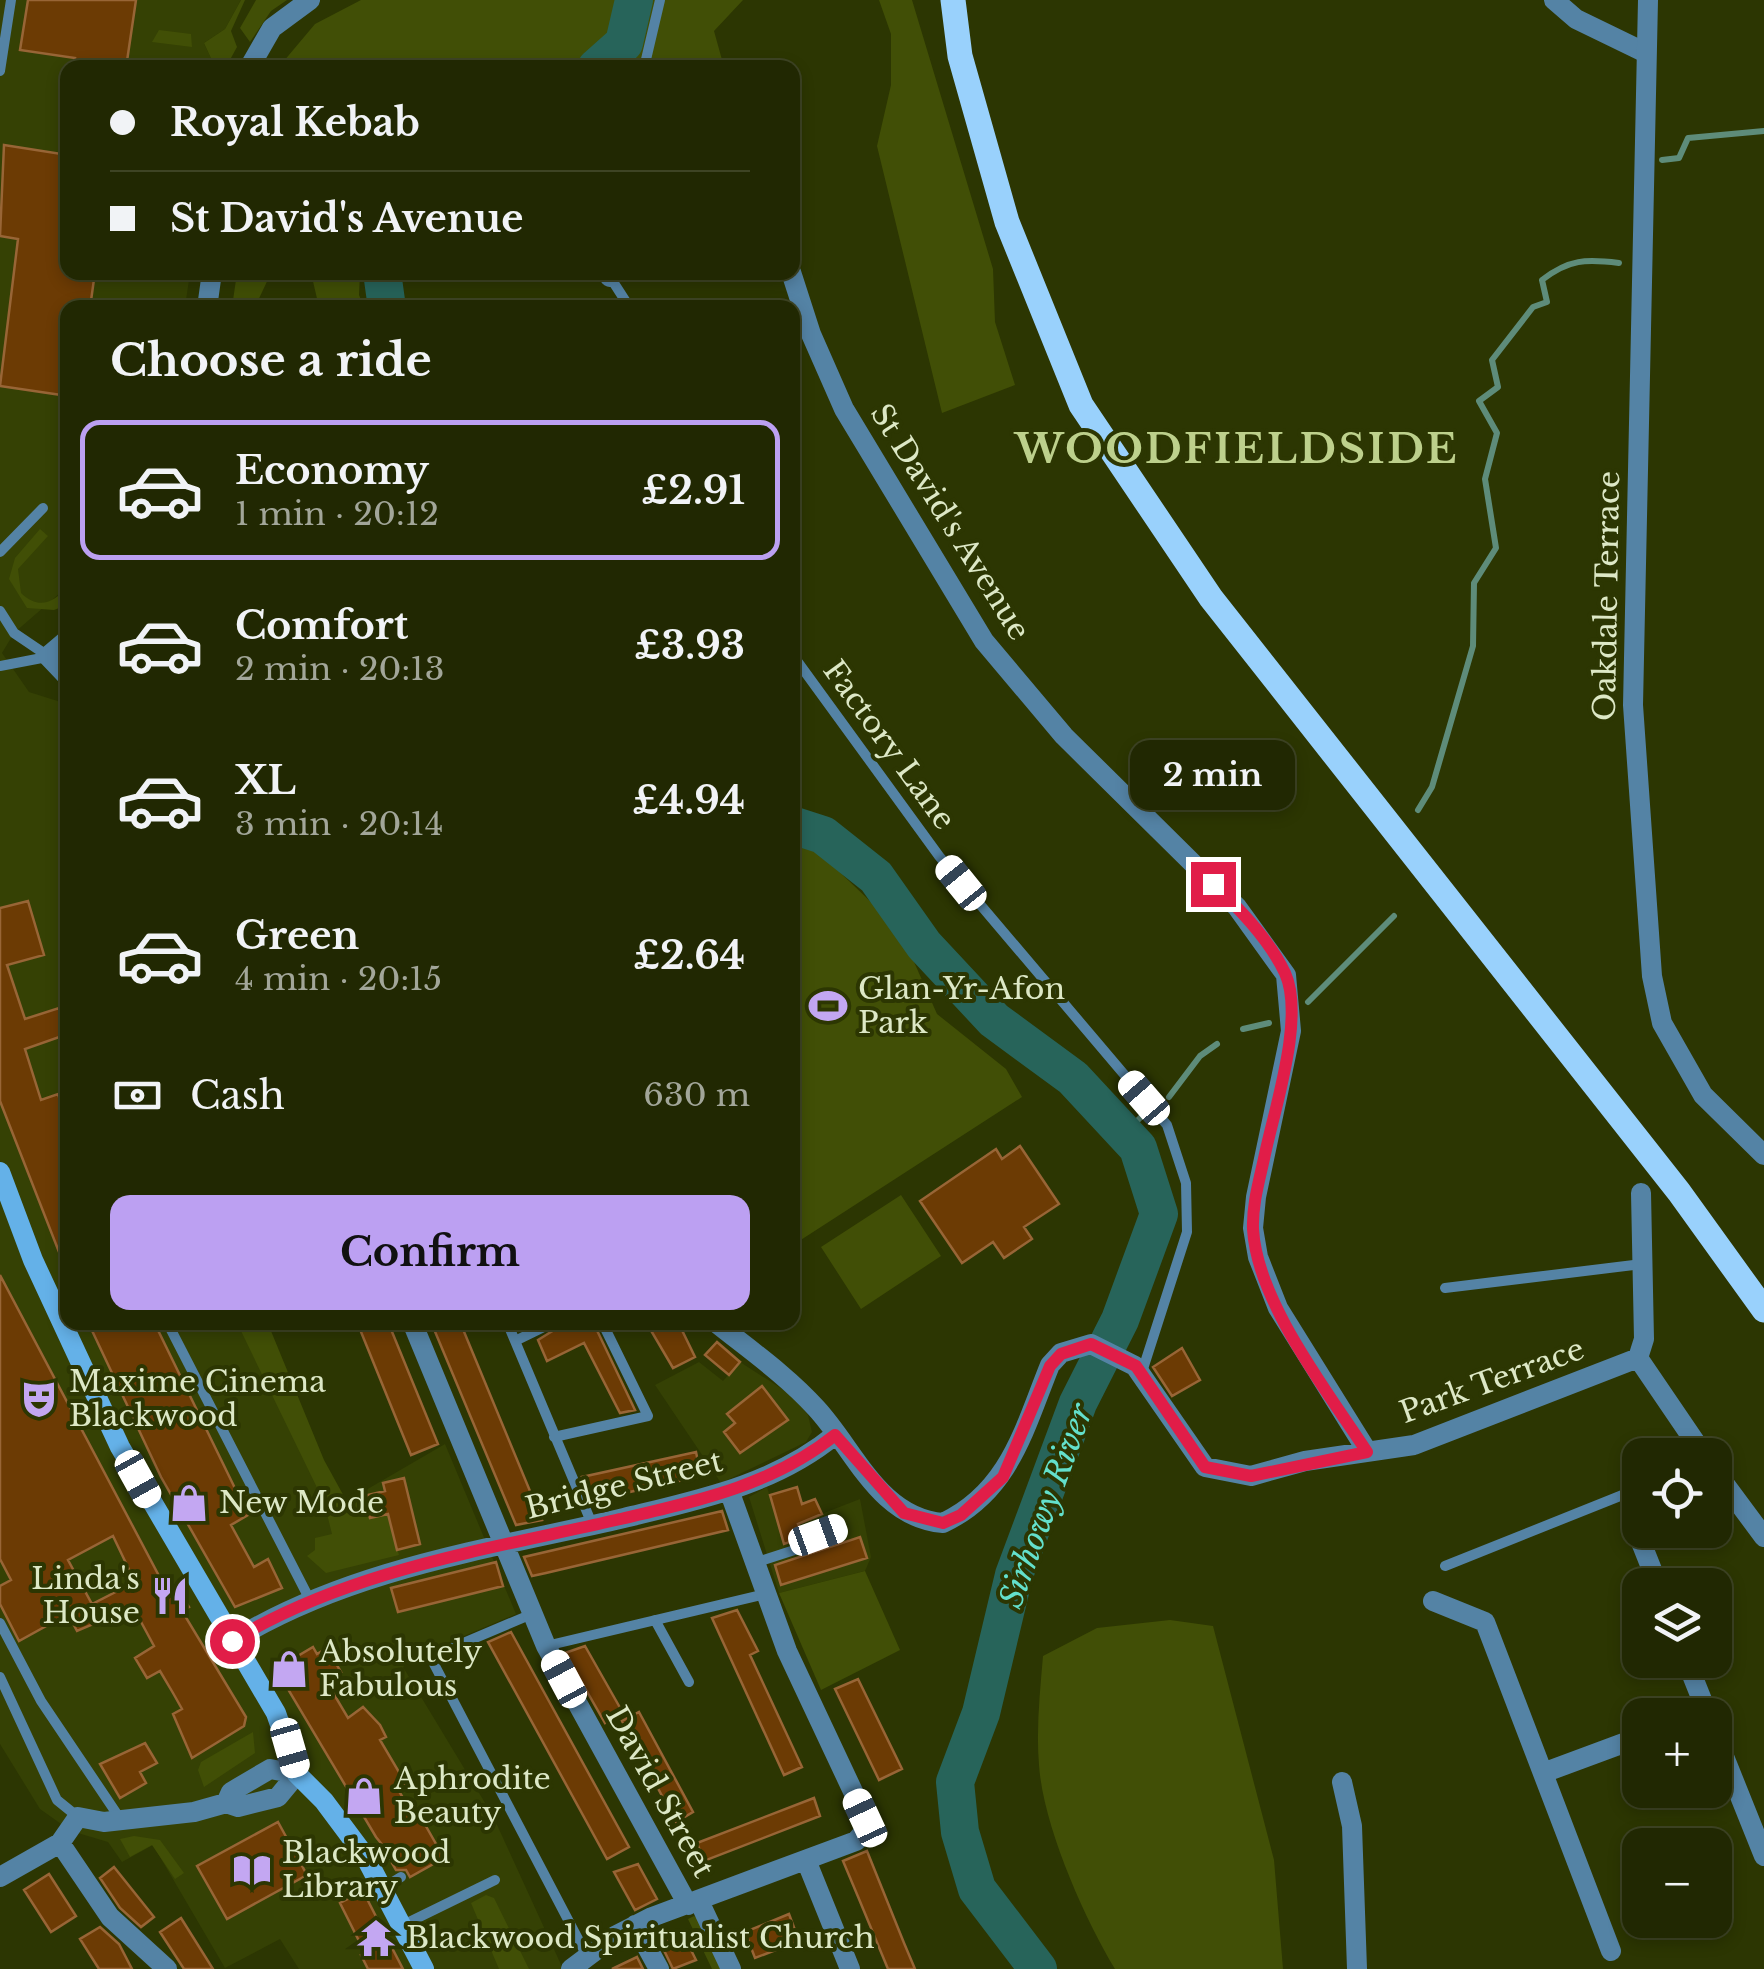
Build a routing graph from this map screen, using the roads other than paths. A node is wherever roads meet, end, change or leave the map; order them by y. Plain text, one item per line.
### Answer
1 (11, 0) edge
2 (310, 0) edge
3 (660, 0) edge
4 (953, 0) edge
5 (1554, 0) edge
6 (1648, 0) edge
7 (1644, 52) junction
8 (253, 60) edge
9 (646, 60) edge
10 (0, 72) edge
11 (794, 280) edge
12 (43, 508) dead end
13 (0, 552) edge
14 (0, 612) edge
15 (60, 645) edge
16 (48, 656) junction
17 (800, 665) edge
18 (0, 666) edge
19 (60, 669) edge
20 (1764, 1154) edge
21 (0, 1172) edge
22 (1641, 1193) dead end
23 (1642, 1264) junction
24 (1756, 1286) edge
25 (1445, 1288) dead end
26 (1764, 1310) edge
27 (60, 1318) edge
28 (66, 1330) edge
29 (171, 1330) edge
30 (415, 1330) edge
31 (510, 1330) edge
32 (538, 1330) edge
33 (606, 1330) edge
34 (726, 1330) edge
35 (515, 1341) junction
36 (1638, 1358) junction
37 (1138, 1370) junction
38 (835, 1435) junction
39 (554, 1437) junction
40 (1692, 1438) edge
41 (1367, 1452) junction
42 (730, 1493) junction
43 (1732, 1494) edge
44 (1622, 1495) edge
45 (592, 1525) junction
46 (841, 1526) dead end
47 (1764, 1537) edge
48 (504, 1545) junction
49 (756, 1562) junction
50 (1445, 1566) dead end
51 (765, 1594) junction
52 (310, 1600) junction
53 (1434, 1602) dead end
54 (532, 1614) junction
55 (655, 1620) junction
56 (0, 1623) edge
57 (232, 1641) junction
58 (546, 1646) junction
59 (0, 1676) edge
60 (689, 1682) dead end
61 (3, 1692) edge
62 (1622, 1744) edge
63 (1543, 1773) junction
64 (298, 1774) junction
65 (1732, 1776) edge
66 (1342, 1782) dead end
67 (78, 1818) junction
68 (121, 1820) junction
69 (60, 1843) junction
70 (1764, 1856) edge
71 (806, 1860) junction
72 (0, 1877) edge
73 (495, 1880) dead end
74 (693, 1903) junction
75 (403, 1925) junction
76 (635, 1925) junction
77 (1612, 1951) dead end
78 (579, 1963) edge
79 (167, 1969) edge
80 (424, 1969) edge
81 (659, 1969) edge
82 (731, 1969) edge
83 (850, 1969) edge
84 (1356, 1969) edge

1 - 10 lane
2 - 8 street
3 - 9 lane
4 - 24 main road
5 - 7 street
6 - 7 street, Oakdale Terrace
7 - 20 street, Oakdale Terrace
11 - 41 street, St David's Avenue
12 - 13 lane
14 - 16 lane
15 - 16 street
16 - 18 lane
16 - 19 street
17 - 37 lane, Factory Lane
21 - 27 main road
22 - 23 street
23 - 25 lane
23 - 36 street
24 - 26 main road
28 - 57 main road
29 - 52 lane
30 - 48 street, David Street
31 - 35 lane
32 - 35 lane
33 - 39 lane
34 - 38 street
35 - 39 lane
36 - 40 street
36 - 41 street, Park Terrace
37 - 38 street
37 - 41 street, Park Terrace
38 - 42 street, Bridge Street
39 - 45 lane
42 - 45 street, Bridge Street
42 - 49 street
43 - 47 street
44 - 50 lane
45 - 48 street, Bridge Street
46 - 49 lane
48 - 52 street, Bridge Street
48 - 54 street, David Street
49 - 51 street
51 - 55 lane
51 - 71 street
52 - 57 street, Bridge Street
53 - 63 street
54 - 58 street, David Street
54 - 78 lane
55 - 58 lane
55 - 60 lane
56 - 68 lane
57 - 64 main road
58 - 74 street, David Street
59 - 61 lane
61 - 67 lane
62 - 63 street
63 - 77 street
64 - 68 street
64 - 75 main road
65 - 70 street
66 - 84 street
67 - 68 street
67 - 69 street
69 - 72 street
69 - 79 street
71 - 74 street
71 - 83 street
73 - 75 lane
74 - 76 street
74 - 82 street, David Street
75 - 80 main road
76 - 78 street
76 - 81 street

